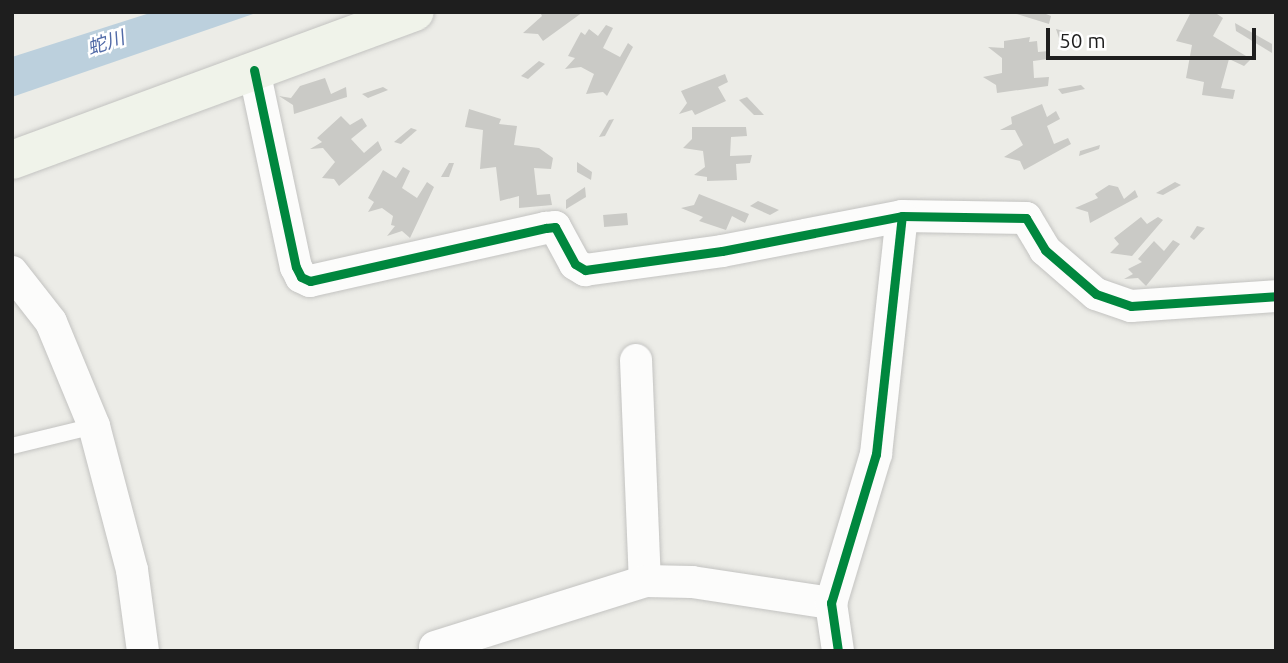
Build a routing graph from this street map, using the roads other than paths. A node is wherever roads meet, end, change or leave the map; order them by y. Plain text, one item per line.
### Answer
1 (415, 12) edge
2 (254, 70) junction
3 (12, 160) edge
4 (902, 216) junction
5 (12, 272) edge
6 (1276, 296) edge
7 (636, 360) dead end
8 (94, 426) junction
9 (12, 446) edge
10 (645, 581) junction
11 (831, 603) junction
12 (435, 647) dead end
13 (143, 651) edge
14 (838, 651) edge

1 - 2 street
2 - 3 street
2 - 4 street
4 - 6 street
4 - 11 street
5 - 8 street
7 - 10 street
8 - 9 lane
8 - 13 street
10 - 11 street
10 - 12 street
11 - 14 street

